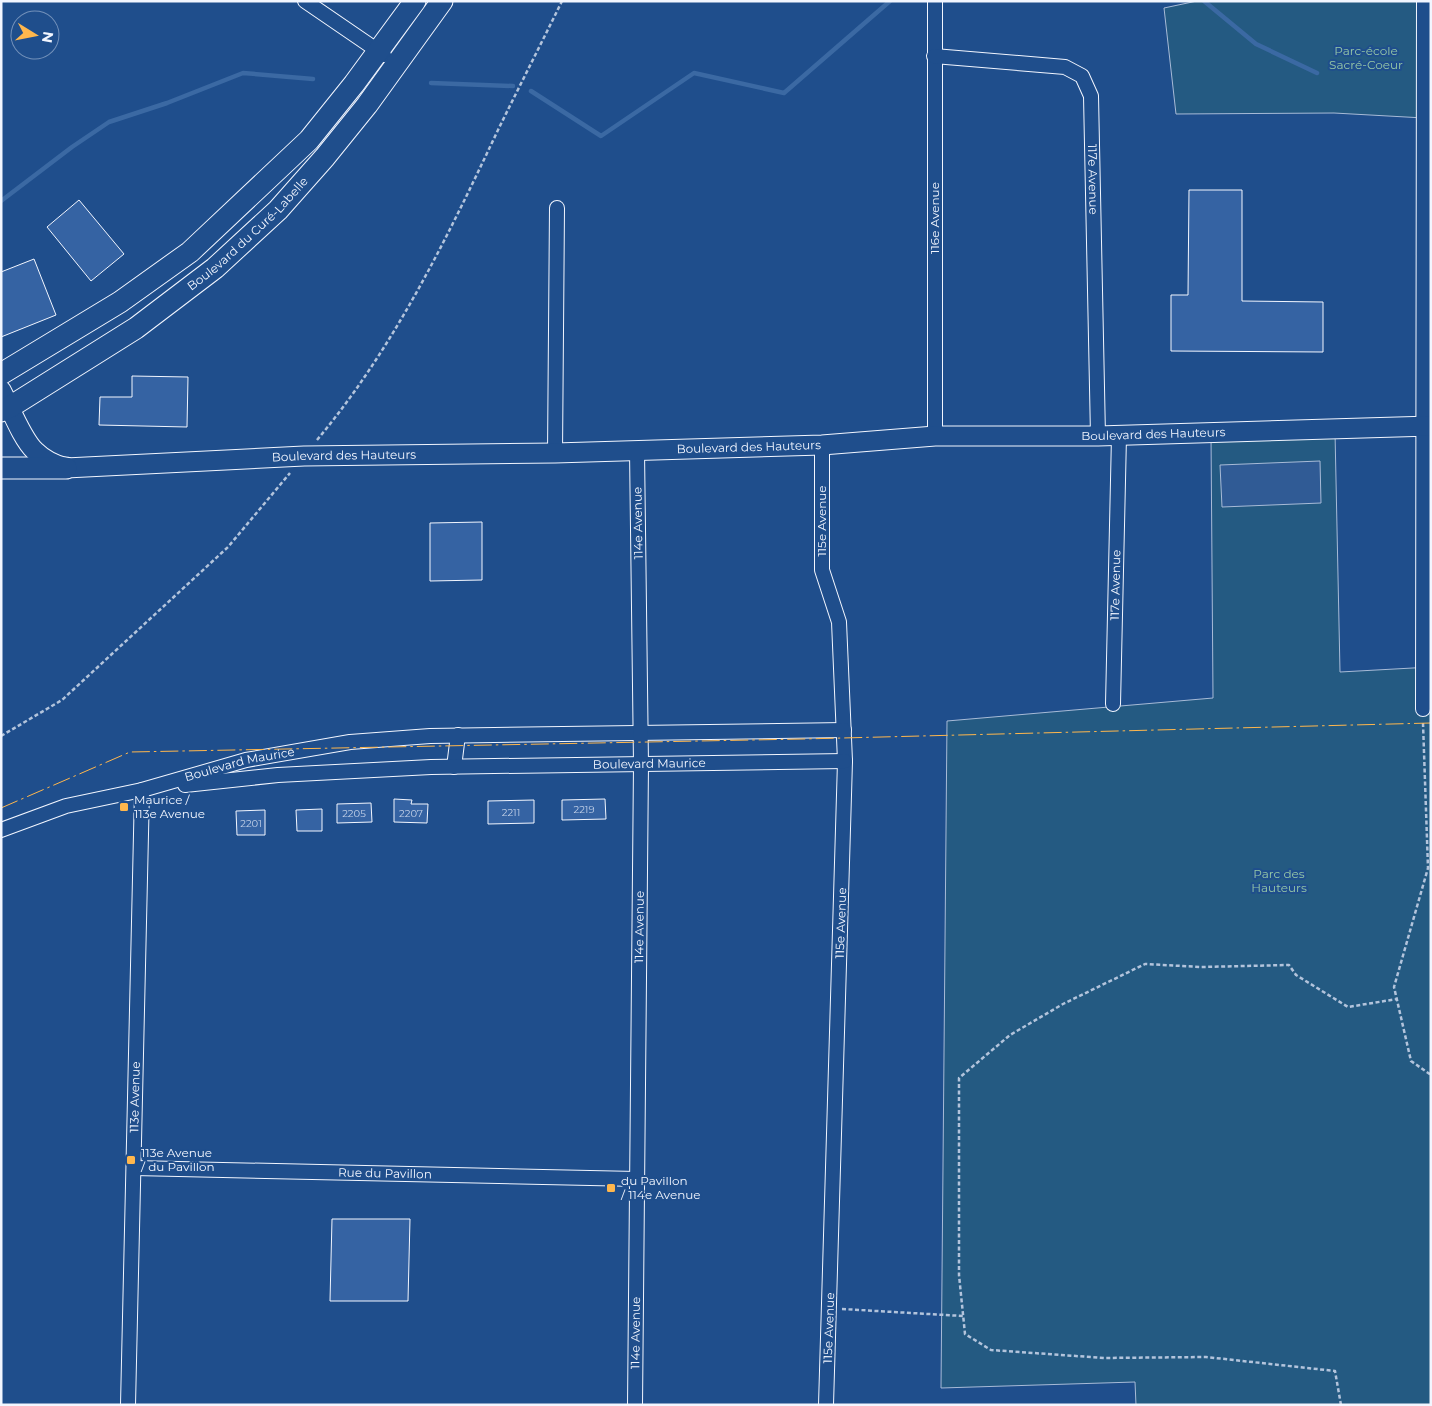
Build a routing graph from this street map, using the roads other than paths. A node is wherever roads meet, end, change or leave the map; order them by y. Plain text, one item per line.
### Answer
1 (305, 1) edge
2 (415, 1) edge
3 (442, 1) edge
4 (935, 1) edge
5 (1424, 1) edge
6 (379, 51) junction
7 (934, 56) junction
8 (397, 64) junction
9 (557, 208) dead end
10 (1427, 257) edge
11 (1, 374) edge
12 (4, 403) edge
13 (1427, 426) edge
14 (935, 436) junction
15 (1098, 436) junction
16 (1119, 436) junction
17 (822, 445) junction
18 (637, 451) junction
19 (555, 453) junction
20 (1, 468) edge
21 (66, 468) junction
22 (1427, 598) edge
23 (1113, 704) dead end
24 (1423, 709) road end
25 (844, 730) junction
26 (640, 732) junction
27 (458, 735) junction
28 (845, 761) junction
29 (641, 764) junction
30 (454, 766) junction
31 (142, 790) junction
32 (1, 830) edge
33 (134, 1168) junction
34 (637, 1179) junction
35 (128, 1405) edge
36 (635, 1405) edge
37 (826, 1405) edge

1 - 6 street
2 - 6 main road, Boulevard du Curé-Labelle
3 - 8 main road, Boulevard du Curé-Labelle
4 - 7 street, 116e Avenue
5 - 10 street
6 - 8 street
6 - 11 main road, Boulevard du Curé-Labelle
7 - 14 street, 116e Avenue
7 - 15 street, 117e Avenue
8 - 12 main road, Boulevard du Curé-Labelle
9 - 19 street
10 - 13 street
12 - 21 main road
13 - 16 main road, Boulevard des Hauteurs
13 - 22 street
14 - 15 main road, Boulevard des Hauteurs
14 - 17 main road, Boulevard des Hauteurs
15 - 16 main road, Boulevard des Hauteurs
16 - 23 street, 117e Avenue
17 - 18 main road, Boulevard des Hauteurs
17 - 25 street, 115e Avenue
18 - 19 main road, Boulevard des Hauteurs
18 - 26 street, 114e Avenue
19 - 21 main road, Boulevard des Hauteurs
20 - 21 main road
22 - 24 street
25 - 26 street, Boulevard Maurice
25 - 28 street, 115e Avenue
26 - 27 street, Boulevard Maurice
26 - 29 street, 114e Avenue
27 - 30 street
27 - 31 street, Boulevard Maurice
28 - 29 street, Boulevard Maurice
28 - 37 street, 115e Avenue
29 - 30 street, Boulevard Maurice
29 - 34 street, 114e Avenue
30 - 31 street, Boulevard Maurice
31 - 32 street, Boulevard Maurice
31 - 33 street, 113e Avenue
33 - 34 street, Rue du Pavillon
33 - 35 street, 113e Avenue
34 - 36 street, 114e Avenue

